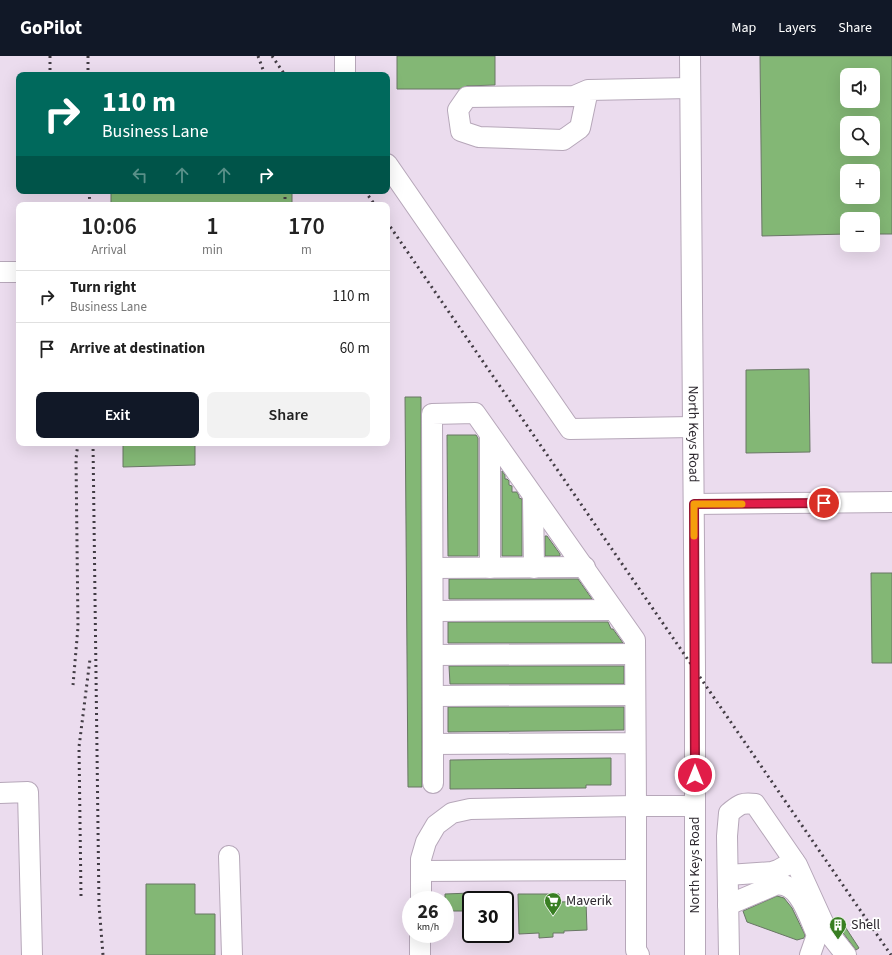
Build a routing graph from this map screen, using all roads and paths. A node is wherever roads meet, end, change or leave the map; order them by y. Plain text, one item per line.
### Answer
1 (345, 56) edge
2 (690, 56) edge
3 (345, 72) edge
4 (690, 88) junction
5 (588, 90) junction
6 (390, 168) edge
7 (0, 272) edge
8 (16, 272) edge
9 (693, 427) junction
10 (490, 435) junction
11 (534, 498) junction
12 (892, 502) edge
13 (694, 504) junction
14 (585, 567) junction
15 (433, 568) junction
16 (490, 568) junction
17 (534, 568) junction
18 (613, 610) junction
19 (433, 611) junction
20 (635, 654) junction
21 (433, 655) junction
22 (635, 695) junction
23 (433, 696) junction
24 (635, 743) junction
25 (433, 744) junction
26 (434, 783) dead end
27 (0, 793) edge
28 (636, 806) junction
29 (695, 806) junction
30 (695, 835) junction
31 (727, 836) junction
32 (229, 856) dead end
33 (794, 861) junction
34 (636, 870) junction
35 (421, 871) junction
36 (728, 875) junction
37 (421, 891) edge
38 (728, 905) junction
39 (420, 943) edge
40 (32, 955) edge
41 (232, 955) edge
42 (420, 955) edge
43 (639, 955) edge
44 (695, 955) edge
45 (729, 955) edge
46 (810, 955) edge
47 (846, 955) edge

1 - 3 street
2 - 4 street, North Keys Road
4 - 5 street
4 - 9 street, North Keys Road
5 - 5 street
6 - 9 street
7 - 8 street
9 - 13 street, North Keys Road
10 - 11 street
10 - 15 street
10 - 16 street
11 - 14 street
11 - 17 street
12 - 13 street
13 - 29 street, North Keys Road
14 - 17 street
14 - 18 street
15 - 16 street
15 - 19 street
16 - 17 street
18 - 19 street
18 - 20 street
19 - 21 street
20 - 21 street
20 - 22 street
21 - 23 street
22 - 23 street
22 - 24 street
23 - 25 street
24 - 25 street
24 - 28 street
25 - 26 street
27 - 40 street
28 - 29 street
28 - 34 street
28 - 35 street
29 - 30 street, North Keys Road
30 - 31 street
30 - 44 street, North Keys Road
31 - 33 street
31 - 36 street
32 - 41 street
33 - 36 street
33 - 47 street
34 - 35 street
34 - 43 street
35 - 37 street
36 - 38 street
38 - 45 street
38 - 46 street
39 - 42 street

